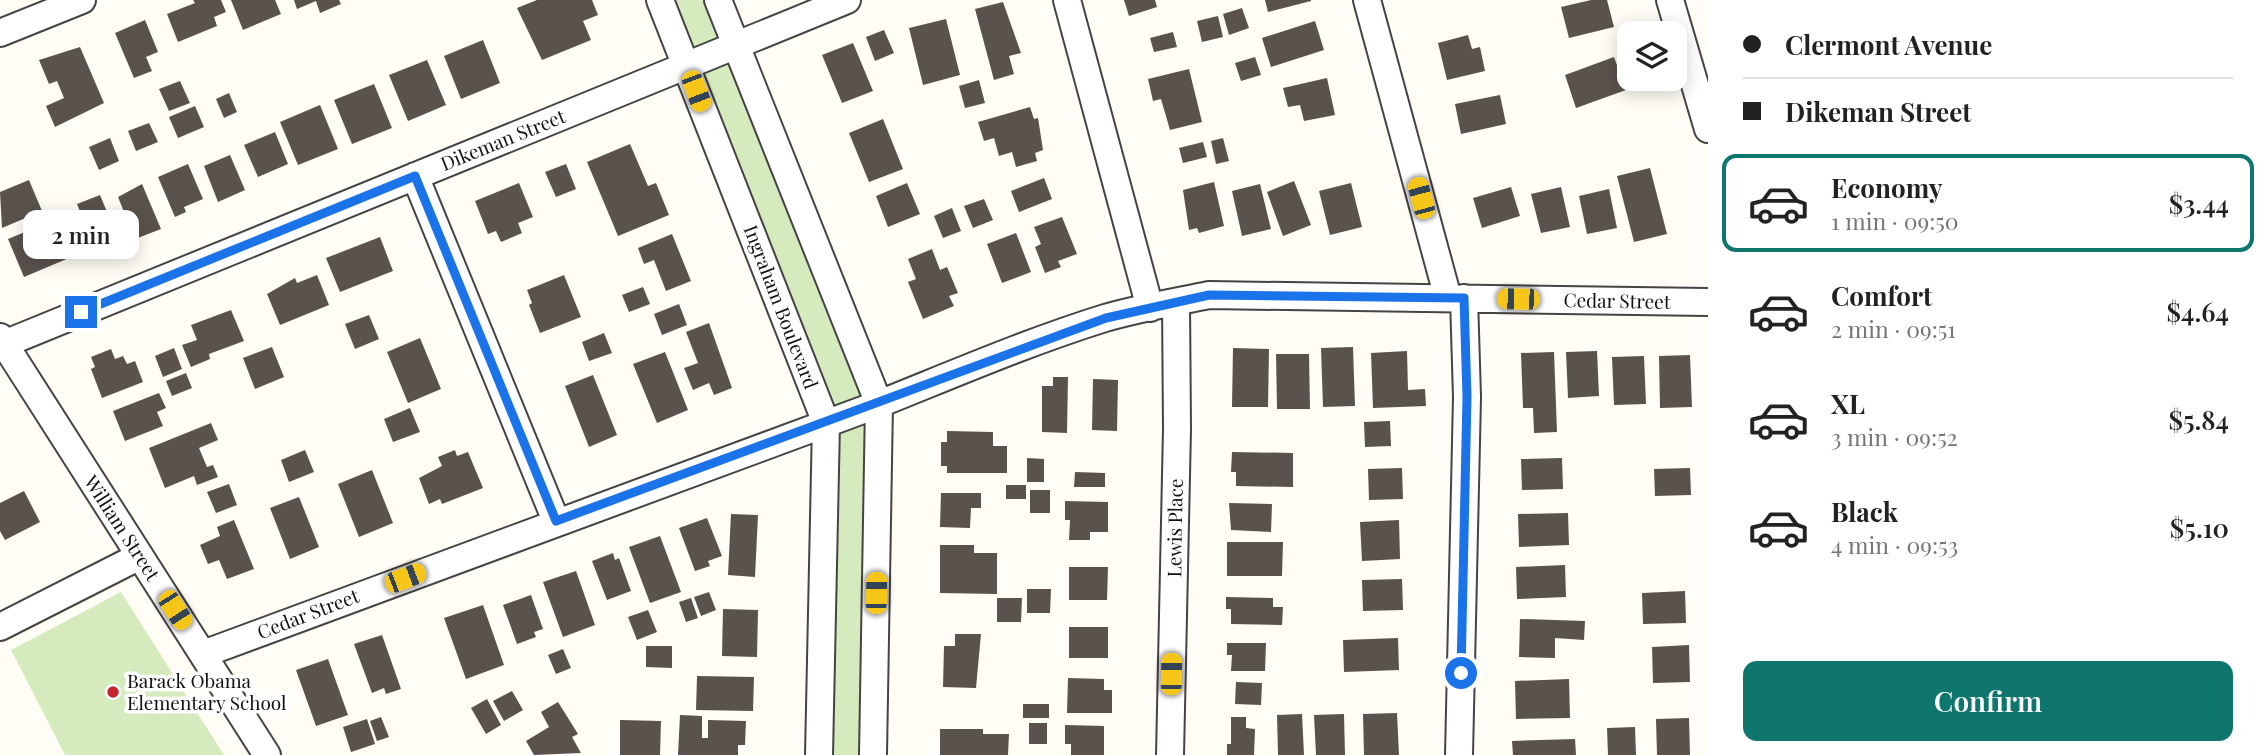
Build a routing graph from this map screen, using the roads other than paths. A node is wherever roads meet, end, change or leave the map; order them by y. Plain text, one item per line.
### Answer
1 (82, 0) edge
2 (660, 0) edge
3 (718, 0) edge
4 (847, 0) edge
5 (1067, 0) edge
6 (1367, 0) edge
7 (1670, 0) edge
8 (0, 33) edge
9 (737, 45) junction
10 (686, 65) junction
11 (1708, 130) edge
12 (415, 176) junction
13 (1456, 298) junction
14 (1175, 302) junction
15 (1708, 302) edge
16 (1150, 307) junction
17 (2, 340) edge
18 (879, 404) junction
19 (826, 424) junction
20 (556, 521) junction
21 (140, 556) junction
22 (0, 627) edge
23 (203, 653) junction
24 (267, 755) edge
25 (819, 755) edge
26 (873, 755) edge
27 (1170, 755) edge
28 (1459, 755) edge

1 - 8 street
2 - 10 street, Ingraham Boulevard
3 - 9 street
4 - 9 street, Dikeman Street
5 - 16 street
6 - 13 street
7 - 11 street
9 - 10 street, Dikeman Street
9 - 18 street
10 - 12 street, Dikeman Street
10 - 19 street, Ingraham Boulevard
12 - 17 street, Dikeman Street
12 - 20 street
13 - 14 street, Cedar Street
13 - 15 street, Cedar Street
13 - 28 street
14 - 16 street, Cedar Street
14 - 27 street, Lewis Place
16 - 18 street, Cedar Street
17 - 21 street, William Street
18 - 19 street, Cedar Street
18 - 26 street
19 - 20 street, Cedar Street
19 - 25 street, Ingraham Boulevard
20 - 23 street, Cedar Street
21 - 22 street
21 - 23 street, William Street
23 - 24 street, William Street

